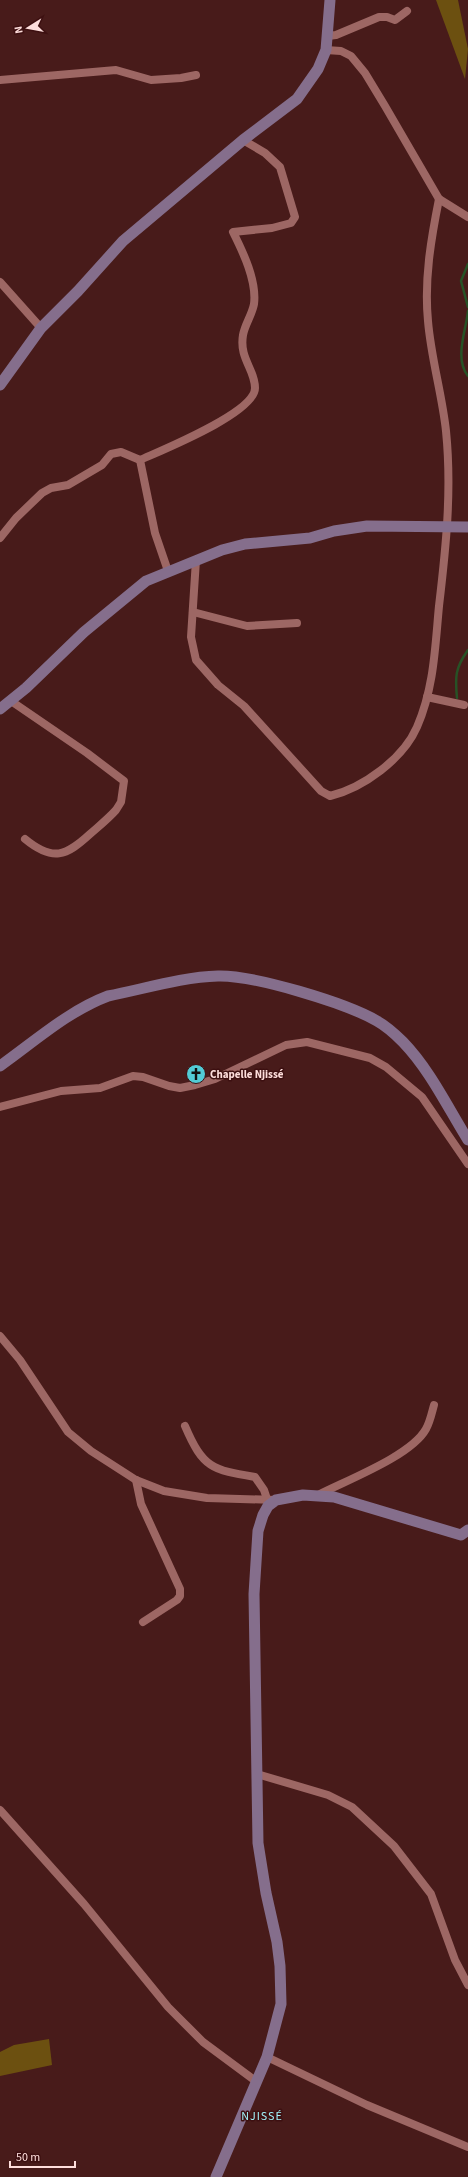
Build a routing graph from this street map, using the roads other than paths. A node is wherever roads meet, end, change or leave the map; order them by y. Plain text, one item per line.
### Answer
1 (330, 0) edge
2 (406, 11) dead end
3 (328, 36) junction
4 (326, 50) junction
5 (196, 75) dead end
6 (0, 80) edge
7 (243, 140) junction
8 (439, 198) junction
9 (468, 217) edge
10 (0, 282) edge
11 (41, 328) junction
12 (0, 385) edge
13 (140, 460) junction
14 (448, 527) junction
15 (468, 527) edge
16 (0, 538) edge
17 (196, 560) junction
18 (168, 571) junction
19 (193, 612) junction
20 (297, 623) dead end
21 (428, 697) junction
22 (11, 701) junction
23 (464, 705) dead end
24 (0, 709) edge
25 (25, 839) dead end
26 (0, 1066) edge
27 (0, 1106) edge
28 (468, 1140) edge
29 (468, 1164) edge
30 (0, 1336) edge
31 (434, 1405) dead end
32 (185, 1426) dead end
33 (136, 1480) junction
34 (318, 1495) junction
35 (272, 1499) junction
36 (466, 1534) edge
37 (143, 1622) dead end
38 (257, 1774) junction
39 (0, 1810) edge
40 (468, 1985) edge
41 (267, 2057) junction
42 (257, 2082) junction
43 (468, 2146) edge
44 (216, 2177) edge

1 - 3 street
2 - 3 street
3 - 4 street
4 - 7 street
4 - 8 street
5 - 6 street
7 - 11 street
7 - 13 street
8 - 9 street
8 - 14 street
10 - 11 street
11 - 12 street
13 - 16 street
13 - 18 street
14 - 15 street
14 - 17 street
14 - 21 street
17 - 18 street
17 - 19 street
18 - 22 street
19 - 20 street
19 - 21 street
21 - 23 street
22 - 24 street
22 - 25 street
26 - 28 street
27 - 29 street
30 - 33 street
31 - 34 street
32 - 35 street
33 - 35 street
33 - 37 street
34 - 35 street
34 - 36 street
35 - 38 street
38 - 40 street
38 - 41 street
39 - 42 street
41 - 42 street
41 - 43 street
42 - 44 street

